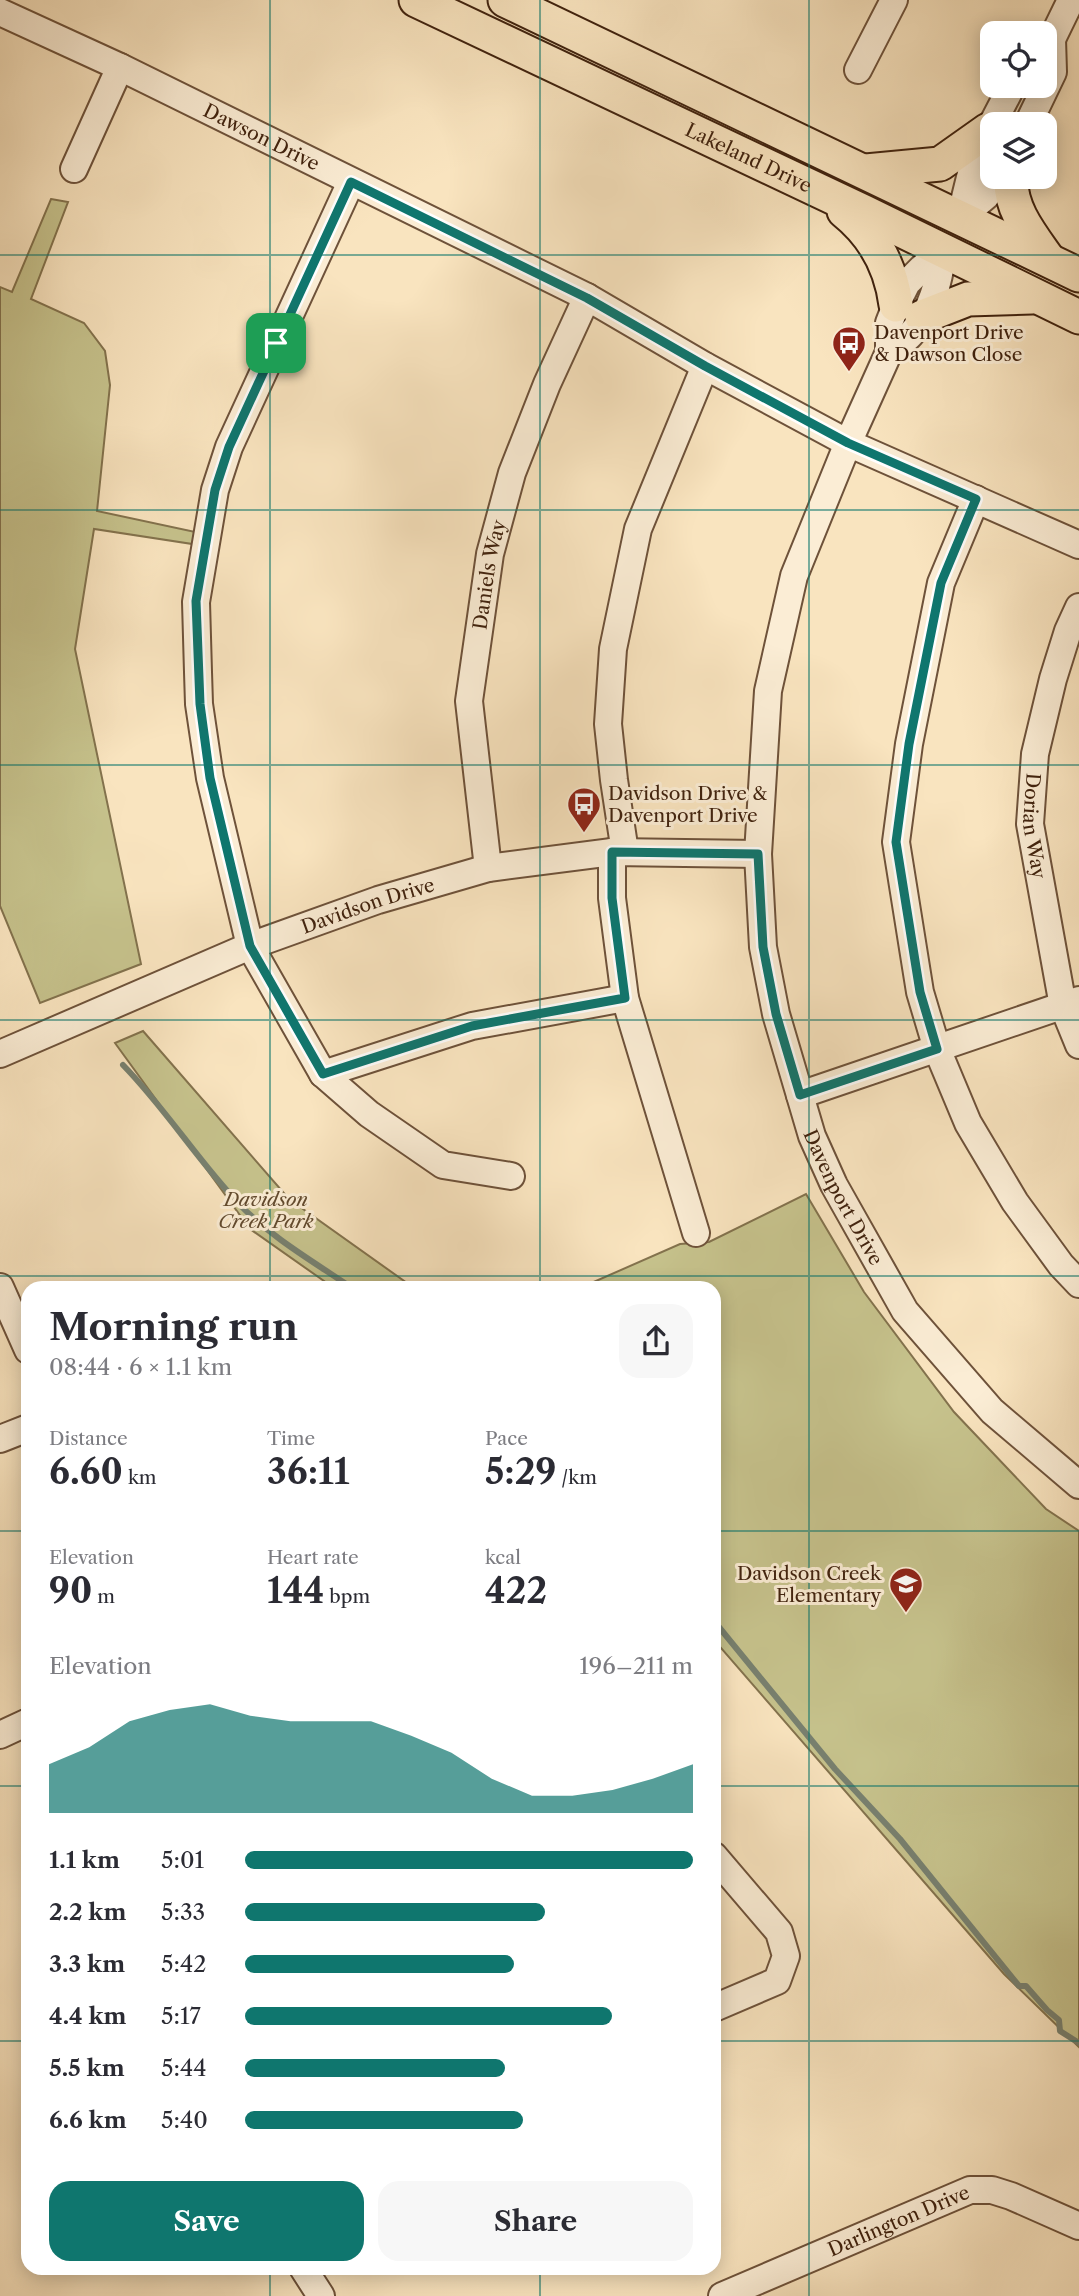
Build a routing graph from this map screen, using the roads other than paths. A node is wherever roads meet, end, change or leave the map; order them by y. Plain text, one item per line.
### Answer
1 (416, 0) edge
2 (505, 0) edge
3 (894, 0) edge
4 (1071, 0) edge
5 (0, 12) edge
6 (1057, 26) edge
7 (120, 67) junction
8 (858, 70) dead end
9 (980, 136) edge
10 (980, 147) edge
11 (74, 169) dead end
12 (875, 177) junction
13 (351, 182) junction
14 (991, 189) edge
15 (1012, 189) edge
16 (820, 191) junction
17 (864, 212) junction
18 (960, 218) junction
19 (922, 221) junction
20 (981, 250) junction
21 (943, 251) junction
22 (1050, 261) junction
23 (1079, 275) edge
24 (1039, 297) junction
25 (587, 298) junction
26 (909, 311) junction
27 (1079, 317) edge
28 (705, 366) junction
29 (848, 443) junction
30 (976, 499) junction
31 (1079, 545) edge
32 (1079, 607) edge
33 (618, 852) junction
34 (758, 854) junction
35 (488, 868) junction
36 (250, 946) junction
37 (625, 998) junction
38 (1071, 1003) edge
39 (1079, 1045) edge
40 (937, 1049) junction
41 (0, 1054) edge
42 (323, 1074) junction
43 (800, 1095) junction
44 (511, 1176) dead end
45 (696, 1233) dead end
46 (1079, 1283) edge
47 (0, 1287) edge
48 (21, 1334) edge
49 (21, 1431) edge
50 (0, 1439) edge
51 (1079, 1485) edge
52 (21, 1725) edge
53 (0, 1735) edge
54 (721, 1864) edge
55 (721, 2005) edge
56 (1079, 2226) edge
57 (308, 2275) edge
58 (321, 2296) edge
59 (722, 2296) edge

1 - 16 main road, Lakeland Drive
2 - 12 main road, Lakeland Drive
3 - 8 street
4 - 6 street
5 - 7 street, Dawson Drive
7 - 11 street
7 - 13 street, Dawson Drive
9 - 12 main road
10 - 18 street
12 - 18 main road, Lakeland Drive
12 - 19 main road
13 - 25 street, Dawson Drive
13 - 36 street
14 - 18 street
15 - 22 main road
16 - 17 main road, Lakeland Drive
16 - 26 main road
17 - 19 main road
17 - 21 main road, Lakeland Drive
18 - 19 main road
18 - 20 main road
18 - 22 main road, Lakeland Drive
19 - 21 main road
20 - 21 main road
20 - 22 main road
20 - 24 main road
21 - 24 main road, Lakeland Drive
21 - 26 street, Davenport Drive
22 - 23 main road, Lakeland Drive
24 - 26 main road
24 - 27 main road, Lakeland Drive
25 - 28 street, Dawson Drive
25 - 35 street, Daniels Way
26 - 29 street, Davenport Drive
28 - 29 street, Dawson Drive
28 - 33 street
29 - 30 street, Dawson Drive
29 - 34 street, Davenport Drive
30 - 31 street, Dawson Drive
30 - 40 street
32 - 38 street, Dorian Way
33 - 34 street, Davidson Drive
33 - 35 street, Davidson Drive
33 - 37 street
34 - 43 street, Davenport Drive
35 - 36 street, Davidson Drive
36 - 41 street, Davidson Drive
36 - 42 street
37 - 42 street
37 - 45 street
38 - 39 street, Dorian Way
38 - 40 street
40 - 43 street
40 - 46 street
42 - 44 street
43 - 51 street, Davenport Drive
47 - 48 street
49 - 50 street
52 - 53 street
54 - 55 street
56 - 59 street, Darlington Drive
57 - 58 street

